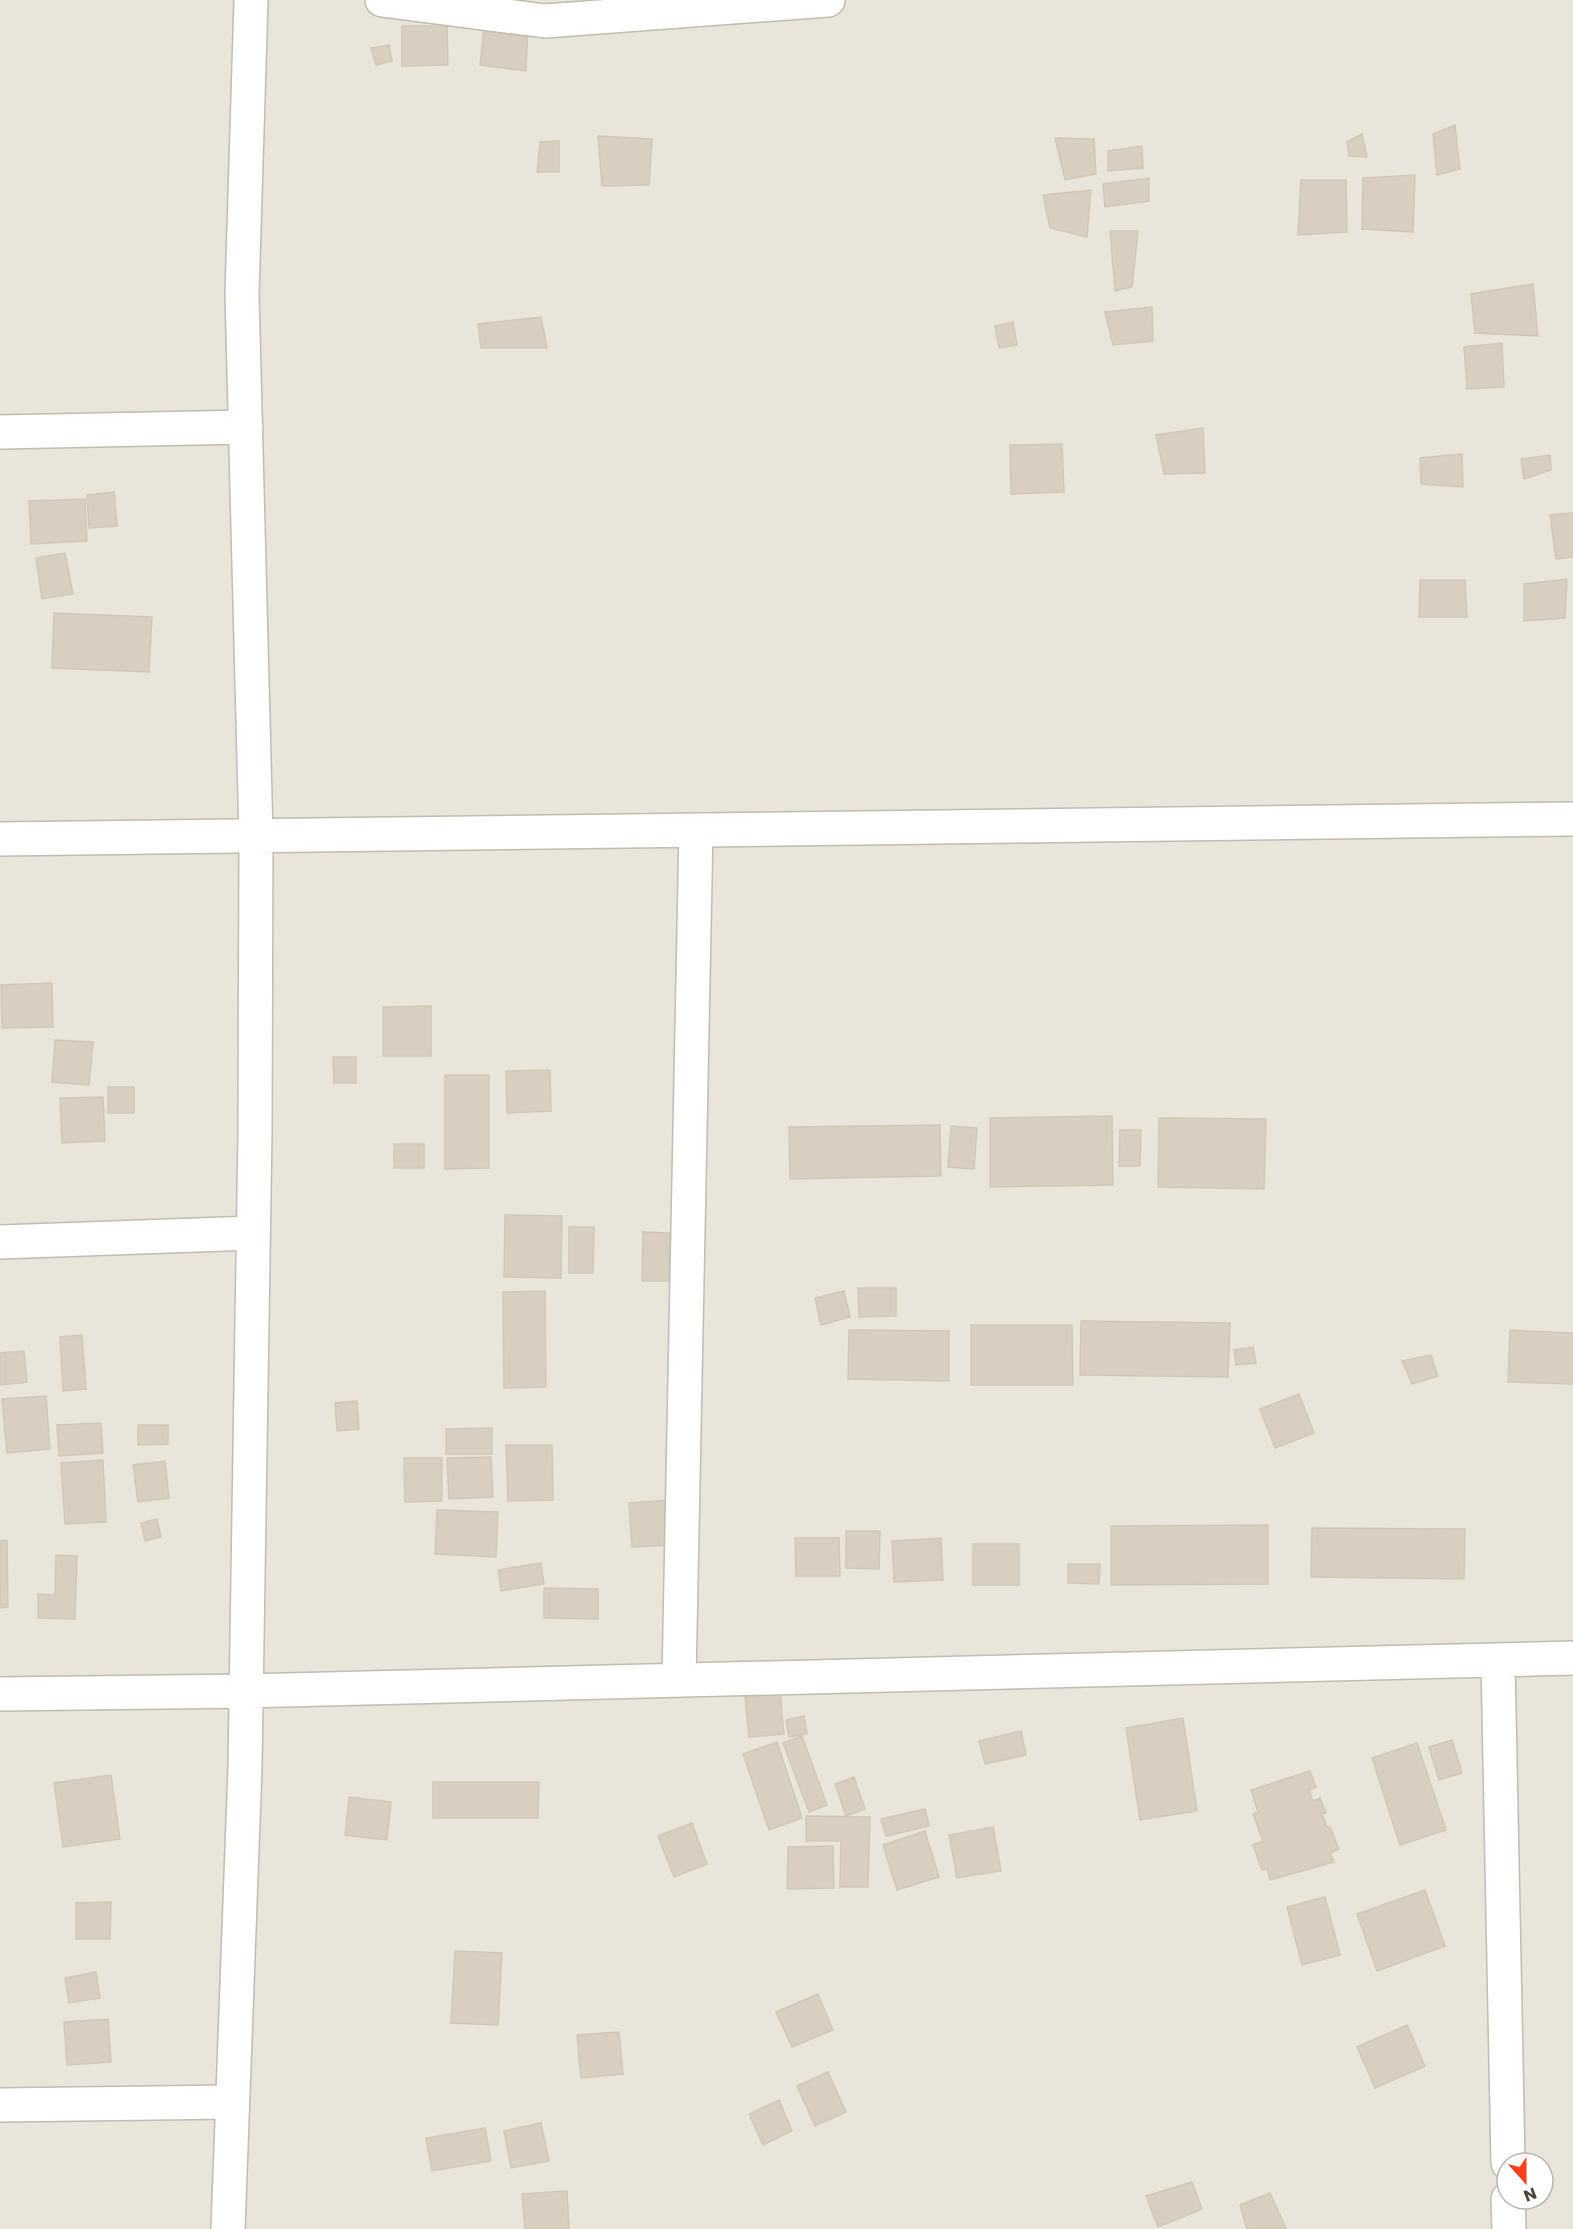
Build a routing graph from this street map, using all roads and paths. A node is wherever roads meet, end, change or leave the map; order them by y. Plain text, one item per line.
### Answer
1 (251, 0) edge
2 (382, 0) edge
3 (828, 0) edge
4 (246, 427) junction
5 (0, 432) edge
6 (1573, 819) edge
7 (696, 830) junction
8 (256, 836) junction
9 (0, 839) edge
10 (253, 1233) junction
11 (0, 1242) edge
12 (1573, 1658) edge
13 (1498, 1660) junction
14 (679, 1680) junction
15 (246, 1691) junction
16 (0, 1694) edge
17 (232, 2102) junction
18 (0, 2105) edge
19 (1508, 2151) edge
20 (1508, 2211) edge
21 (228, 2229) edge
22 (1509, 2229) edge

1 - 4 street
2 - 3 street
4 - 5 street
4 - 8 street
6 - 7 street
7 - 8 street
7 - 14 street
8 - 9 street
8 - 10 street
10 - 11 street
10 - 15 street
12 - 13 street
13 - 14 street
13 - 19 street
14 - 15 street
15 - 16 street
15 - 17 street
17 - 18 street
17 - 21 street
20 - 22 street

